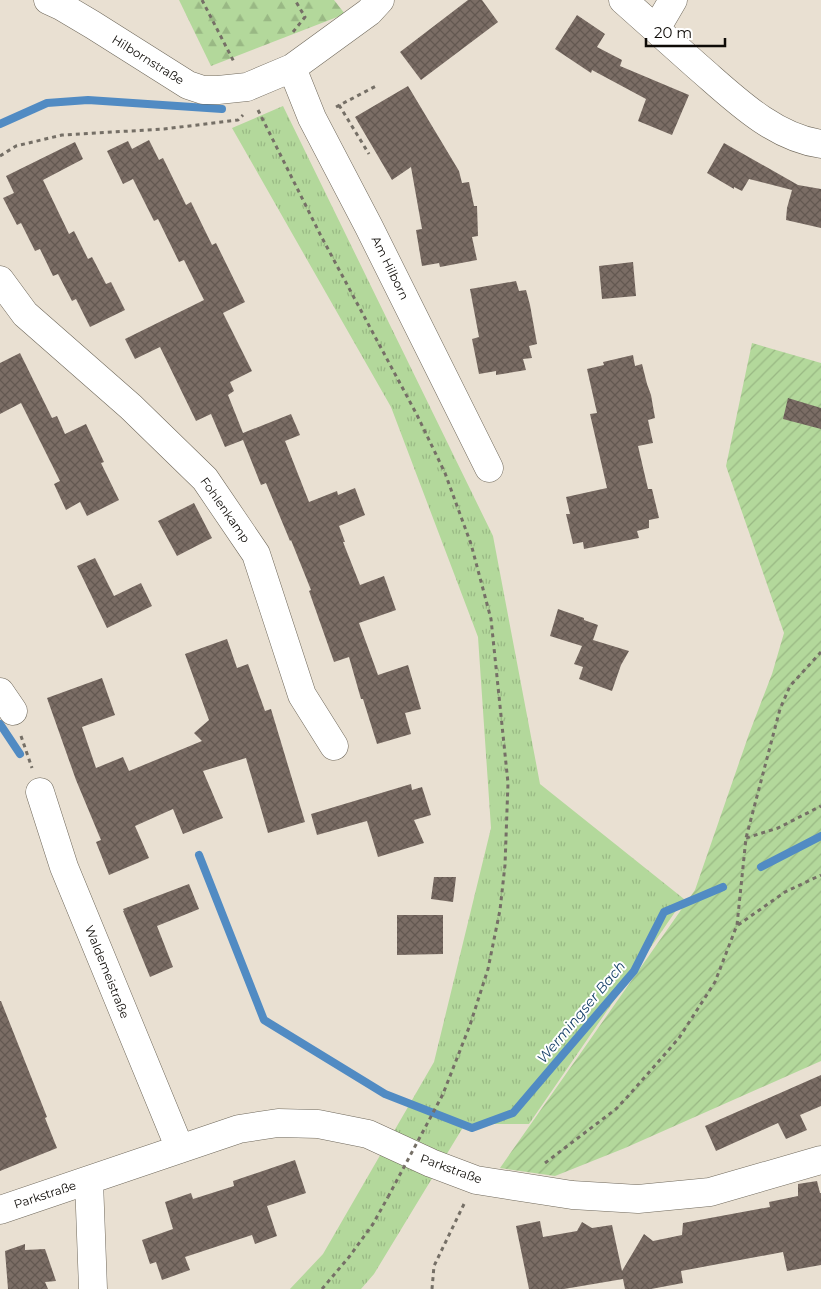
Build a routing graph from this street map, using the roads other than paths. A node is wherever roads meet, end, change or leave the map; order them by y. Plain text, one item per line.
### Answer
1 (48, 0) edge
2 (380, 0) edge
3 (623, 0) edge
4 (673, 0) edge
5 (656, 29) junction
6 (292, 68) junction
7 (821, 144) edge
8 (0, 280) edge
9 (489, 468) dead end
10 (334, 746) dead end
11 (40, 792) road end
12 (180, 1149) junction
13 (821, 1160) edge
14 (89, 1181) junction
15 (0, 1210) edge
16 (93, 1289) edge

1 - 6 street, Hilbornstraße
2 - 6 street, Hilbornstraße
3 - 5 street
4 - 5 street
5 - 7 street
6 - 9 street, Am Hilborn
8 - 10 street, Fohlenkamp
11 - 12 street, Waldemeistraße
12 - 13 street, Parkstraße
12 - 14 street, Parkstraße
14 - 15 street, Parkstraße
14 - 16 street, Parkstraße

